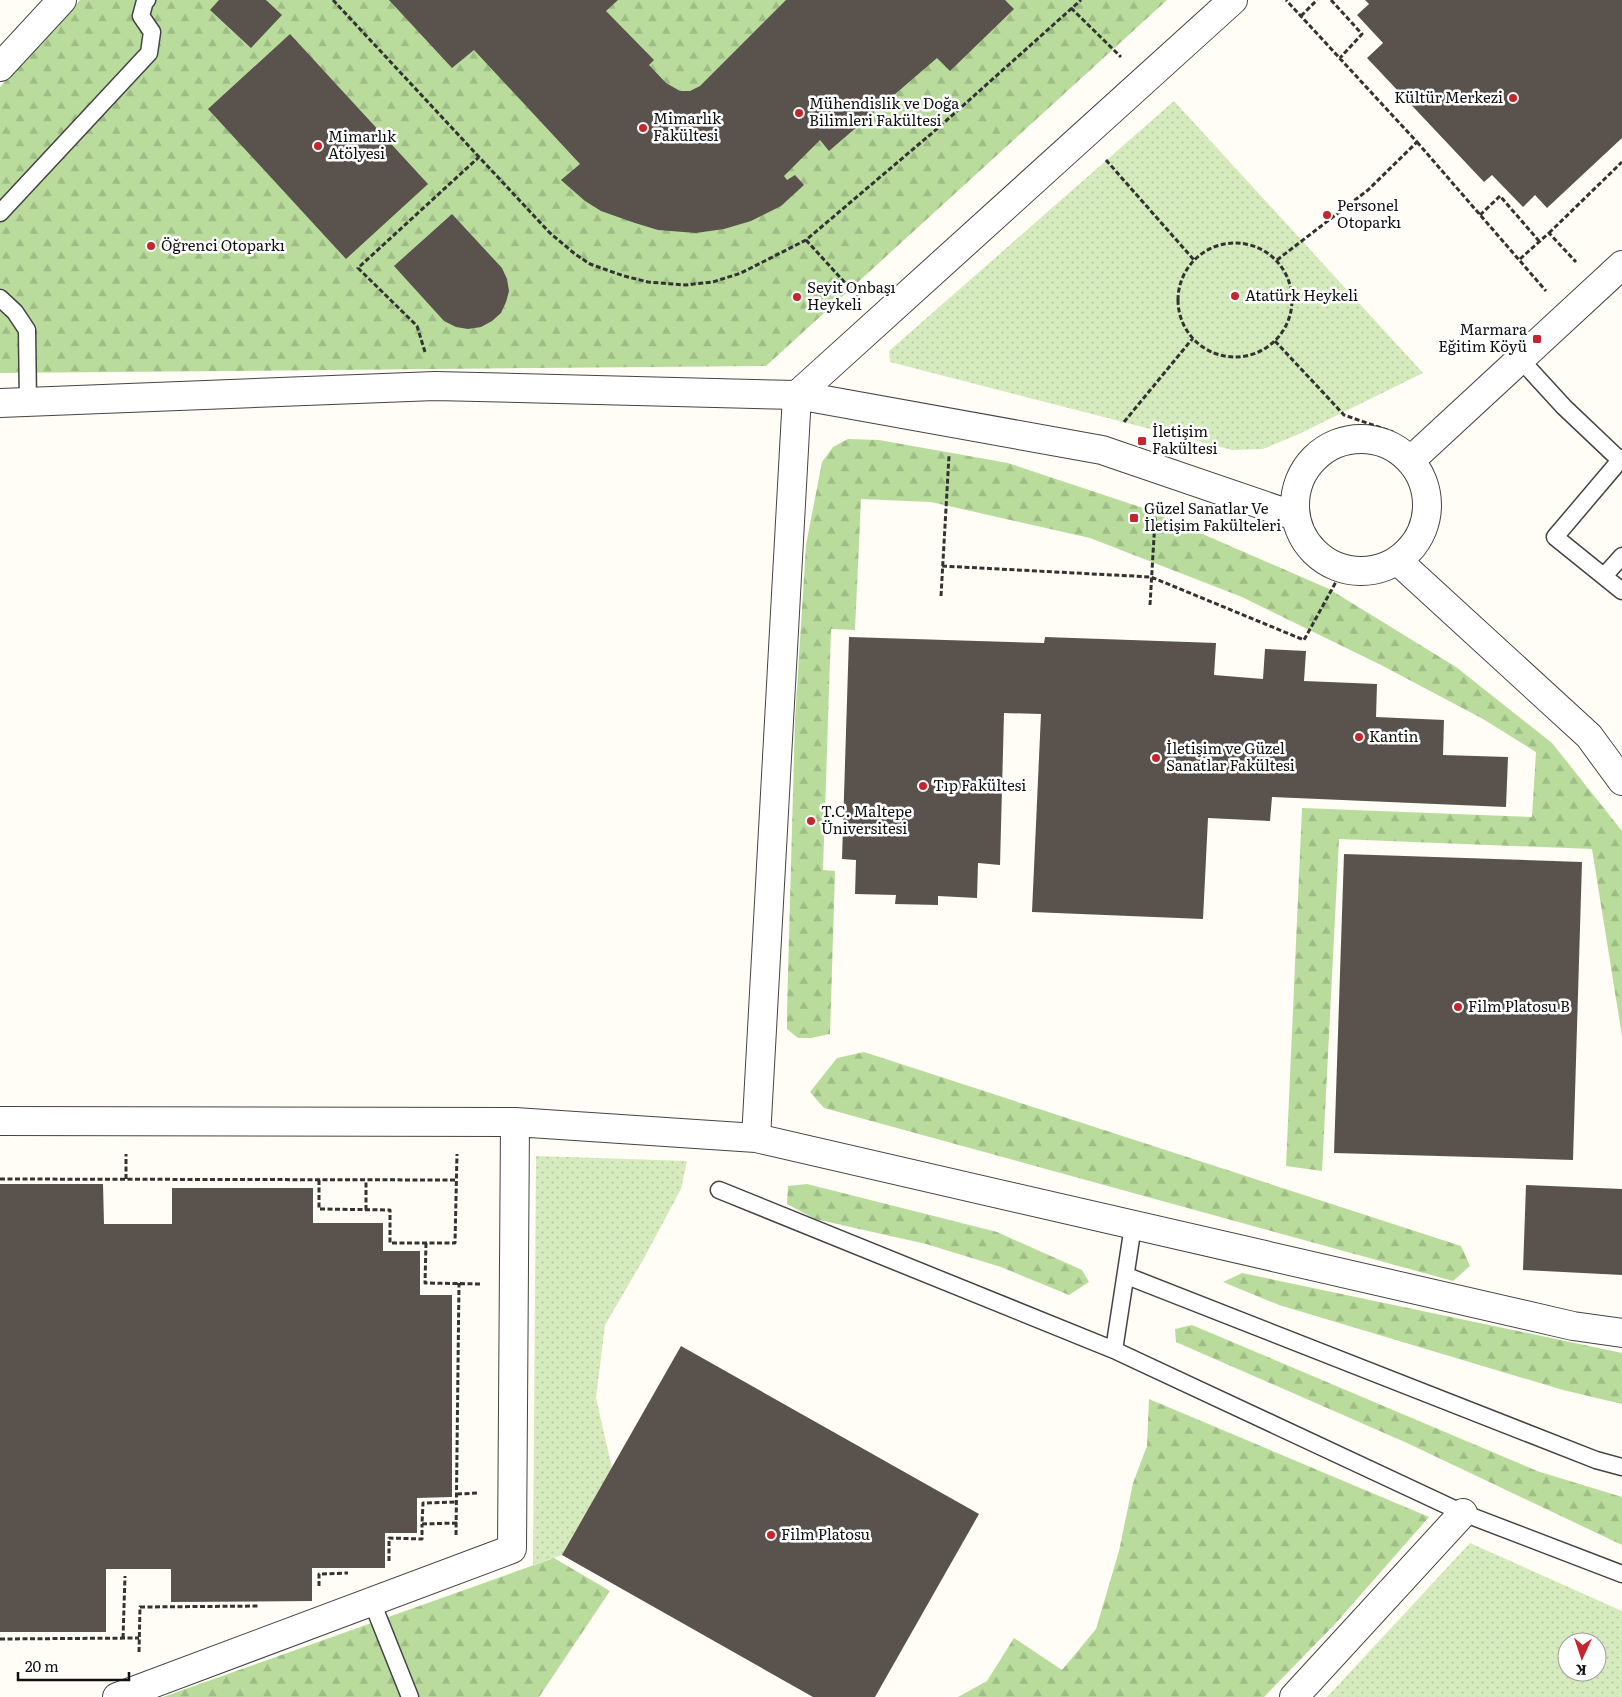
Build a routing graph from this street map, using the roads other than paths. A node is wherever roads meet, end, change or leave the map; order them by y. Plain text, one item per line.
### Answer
1 (62, 0) edge
2 (147, 0) edge
3 (1233, 0) edge
4 (0, 67) edge
5 (0, 213) edge
6 (1622, 265) edge
7 (0, 298) edge
8 (1520, 359) junction
9 (797, 395) junction
10 (28, 402) junction
11 (0, 403) edge
12 (1419, 453) junction
13 (1621, 460) edge
14 (1295, 516) junction
15 (1622, 556) edge
16 (1398, 561) junction
17 (1604, 576) junction
18 (1622, 591) edge
19 (1622, 781) edge
20 (0, 1121) edge
21 (516, 1122) junction
22 (756, 1138) junction
23 (719, 1190) dead end
24 (1133, 1226) junction
25 (1126, 1276) junction
26 (1622, 1333) edge
27 (1114, 1350) junction
28 (1622, 1467) edge
29 (1463, 1513) junction
30 (1622, 1574) edge
31 (372, 1602) junction
32 (127, 1693) edge
33 (410, 1697) edge
34 (1294, 1697) edge

1 - 4 street
2 - 5 lane
3 - 9 street
6 - 8 street
7 - 10 lane
8 - 12 street
8 - 13 lane
9 - 10 street
9 - 14 street
9 - 22 street
10 - 11 street
12 - 14 street
12 - 16 street
13 - 17 lane
14 - 16 street
15 - 17 lane
16 - 19 street
17 - 18 lane
20 - 21 street
21 - 22 street
21 - 31 street
22 - 24 street
23 - 27 lane
24 - 25 lane
24 - 26 street
25 - 27 lane
25 - 28 lane
27 - 29 lane
29 - 30 lane
29 - 34 street
31 - 32 street
31 - 33 lane

